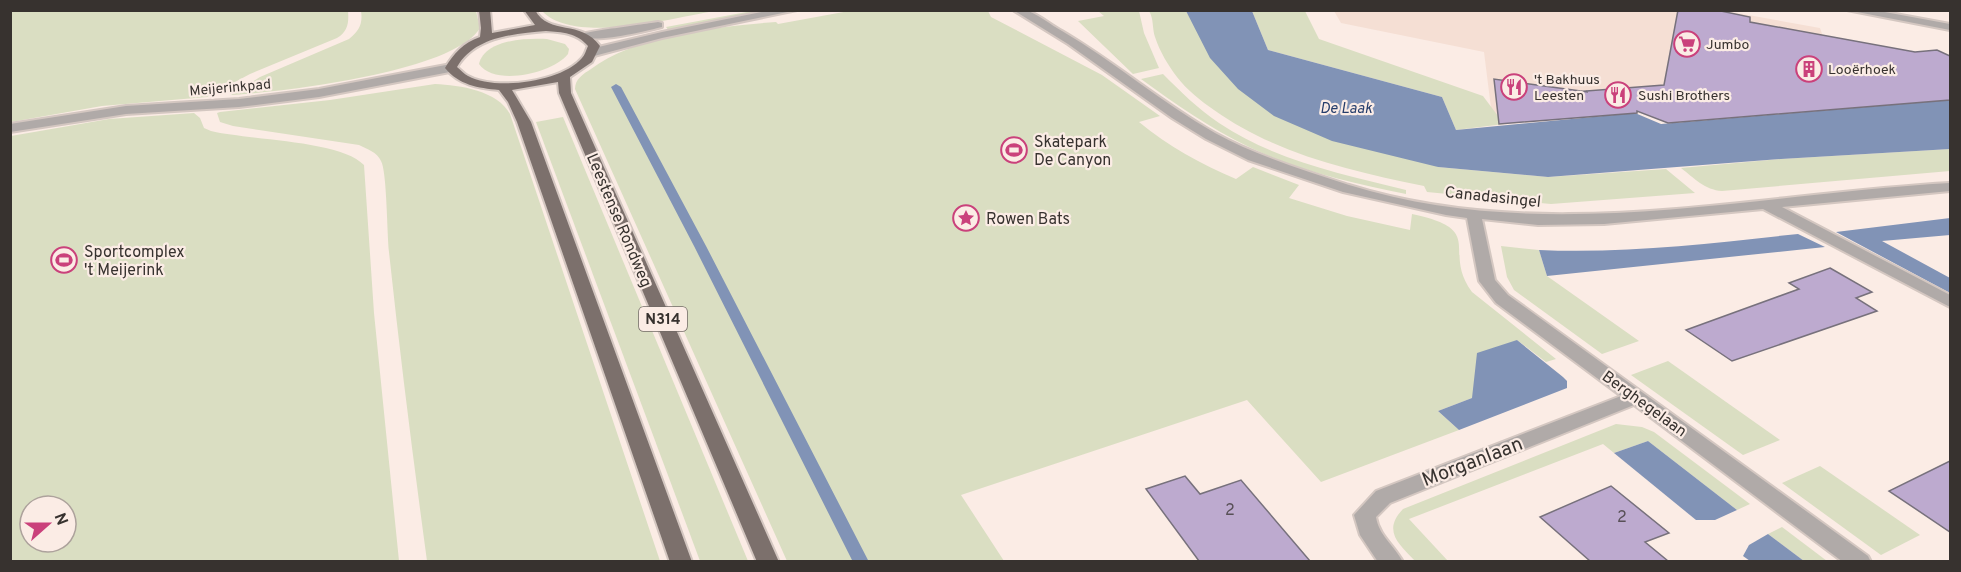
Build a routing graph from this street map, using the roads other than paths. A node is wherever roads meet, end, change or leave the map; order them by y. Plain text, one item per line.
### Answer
1 (484, 10) edge
2 (529, 10) edge
3 (736, 10) edge
4 (792, 10) edge
5 (1018, 10) edge
6 (1035, 10) edge
7 (1852, 10) edge
8 (1950, 27) edge
9 (546, 28) junction
10 (584, 35) junction
11 (485, 39) junction
12 (1072, 42) junction
13 (594, 52) junction
14 (451, 68) junction
15 (564, 75) junction
16 (503, 87) junction
17 (10, 128) edge
18 (1950, 187) edge
19 (1765, 204) junction
20 (1474, 215) junction
21 (1950, 302) edge
22 (1637, 397) junction
23 (681, 561) edge
24 (768, 561) edge
25 (1392, 561) edge
26 (1860, 561) edge

1 - 11 main road
2 - 9 main road
3 - 10 street
4 - 13 street
5 - 12 street, Canadasingel
6 - 12 street, Canadasingel
7 - 8 street
9 - 10 main road
9 - 11 main road
10 - 13 main road
11 - 14 main road
12 - 20 street, Canadasingel
13 - 15 main road
14 - 16 main road
14 - 17 street, Meijerinkpad
15 - 16 main road
15 - 24 main road, Leestense Rondweg / N314
16 - 23 main road
18 - 19 street, Canadasingel
19 - 20 street, Canadasingel
19 - 21 street
20 - 22 street, Berghegelaan
22 - 25 street, Morganlaan
22 - 26 street, Berghegelaan

